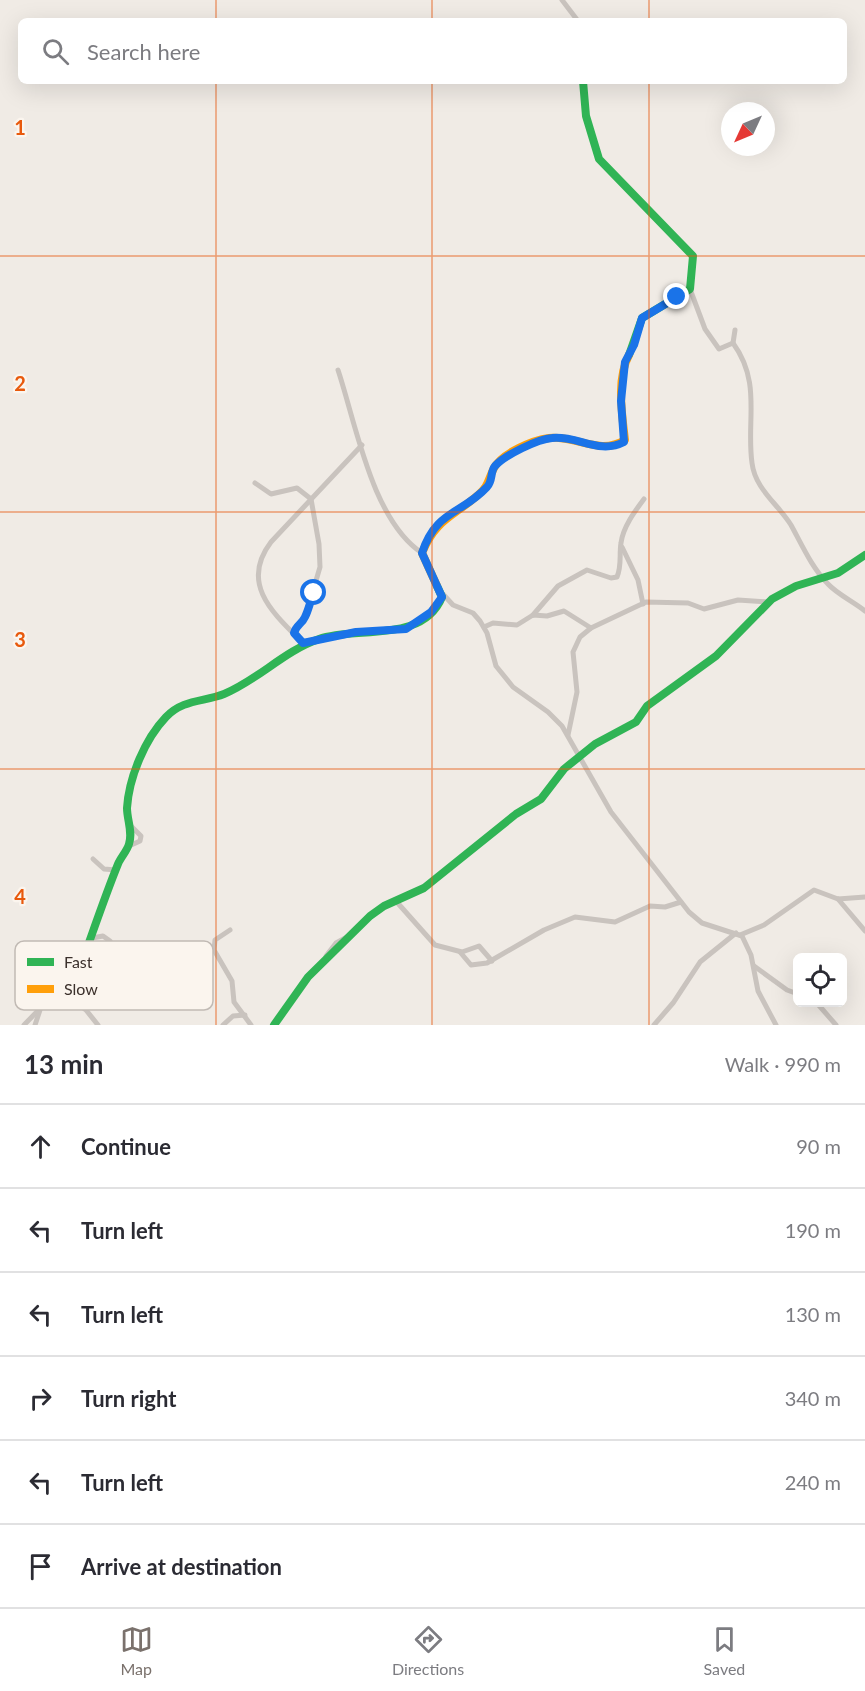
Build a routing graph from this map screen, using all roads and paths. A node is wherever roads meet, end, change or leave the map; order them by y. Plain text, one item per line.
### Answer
1 (562, 0) edge
2 (576, 18) edge
3 (584, 84) edge
4 (690, 289) junction
5 (735, 330) dead end
6 (733, 343) junction
7 (338, 370) dead end
8 (362, 446) junction
9 (255, 483) dead end
10 (311, 499) junction
11 (644, 499) dead end
12 (621, 546) junction
13 (422, 553) junction
14 (865, 555) edge
15 (823, 577) junction
16 (442, 593) junction
17 (768, 602) junction
18 (643, 604) junction
19 (865, 611) edge
20 (533, 615) junction
21 (484, 627) junction
22 (591, 628) junction
23 (294, 633) junction
24 (303, 643) junction
25 (568, 735) junction
26 (581, 757) junction
27 (93, 859) dead end
28 (116, 870) junction
29 (865, 897) edge
30 (838, 899) junction
31 (395, 900) junction
32 (681, 902) junction
33 (230, 930) dead end
34 (865, 931) edge
35 (738, 934) junction
36 (92, 938) junction
37 (91, 941) edge
38 (110, 941) dead end
39 (460, 952) junction
40 (492, 961) junction
41 (754, 965) junction
42 (793, 993) edge
43 (235, 1003) junction
44 (820, 1007) edge
45 (38, 1010) edge
46 (40, 1010) edge
47 (85, 1010) edge
48 (245, 1016) junction
49 (27, 1023) edge
50 (225, 1023) edge
51 (35, 1025) edge
52 (98, 1025) edge
53 (251, 1025) edge
54 (274, 1025) edge
55 (654, 1025) edge
56 (776, 1025) edge
57 (836, 1025) edge

1 - 2 street
3 - 4 street
4 - 6 street
4 - 13 street
5 - 6 street
6 - 15 street
7 - 8 street
8 - 10 street
8 - 13 street
9 - 10 street
10 - 23 street
10 - 23 street
11 - 12 street
12 - 18 street
12 - 20 street
13 - 16 street
14 - 15 street
15 - 17 street
15 - 19 street
16 - 21 street
16 - 24 street
17 - 18 street
17 - 26 street
18 - 22 street
20 - 21 street
20 - 22 street
21 - 25 street
22 - 25 street
23 - 24 street
24 - 28 street
25 - 26 street
26 - 31 street
26 - 32 street
27 - 28 street
28 - 36 street
29 - 30 street
30 - 34 street
30 - 35 street
31 - 39 street
31 - 54 street
32 - 35 street
32 - 40 street
33 - 43 street
35 - 41 street
35 - 55 street
36 - 37 street
36 - 38 street
39 - 40 street
39 - 40 street
41 - 42 street
41 - 56 street
43 - 48 street
43 - 50 street
44 - 57 street
45 - 49 street
46 - 51 street
47 - 52 street
48 - 50 street
48 - 53 street

